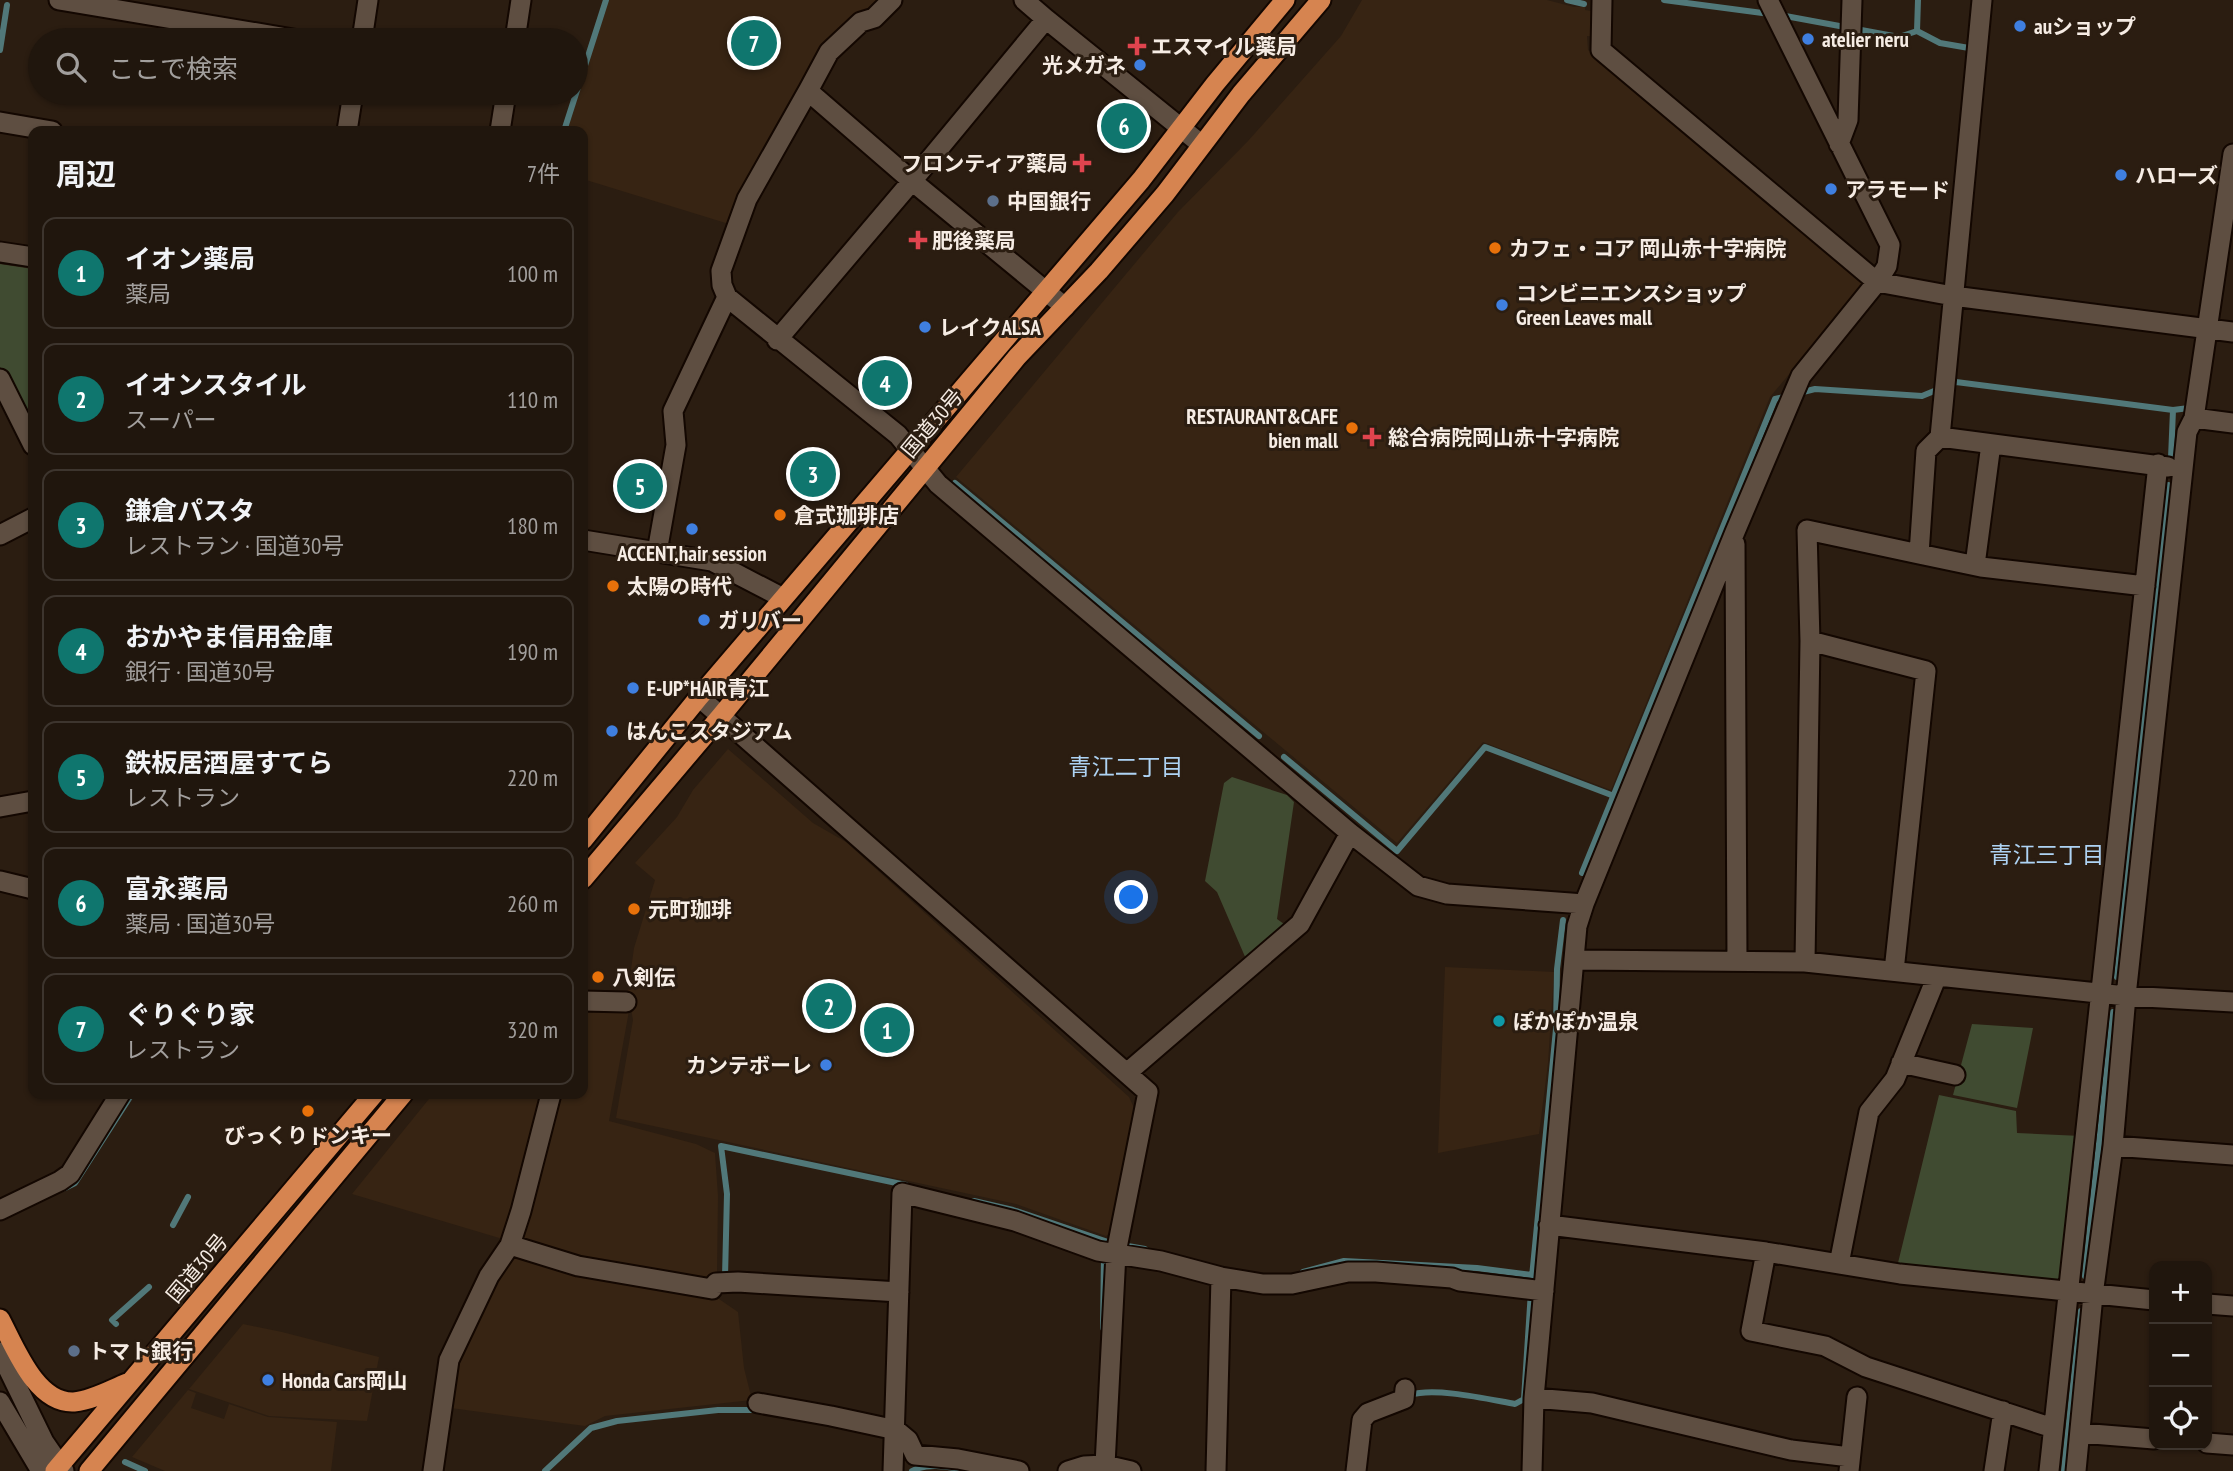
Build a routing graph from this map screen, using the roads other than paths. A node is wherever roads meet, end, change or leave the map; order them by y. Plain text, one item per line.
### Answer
1 (59, 0) edge
2 (368, 0) edge
3 (521, 0) edge
4 (892, 0) edge
5 (1024, 0) edge
6 (1285, 0) edge
7 (1321, 0) edge
8 (1602, 0) edge
9 (1852, 0) edge
10 (1982, 0) edge
11 (1773, 10) edge
12 (1046, 19) junction
13 (227, 28) edge
14 (364, 28) edge
15 (517, 28) edge
16 (808, 91) junction
17 (351, 105) edge
18 (504, 105) edge
19 (0, 122) edge
20 (348, 126) edge
21 (501, 126) edge
22 (28, 127) edge
23 (1181, 128) junction
24 (1839, 144) junction
25 (1202, 145) junction
26 (2233, 154) edge
27 (912, 181) junction
28 (2228, 220) edge
29 (0, 252) edge
30 (28, 256) edge
31 (1877, 282) junction
32 (1046, 289) junction
33 (1952, 296) junction
34 (727, 297) junction
35 (1065, 307) junction
36 (2208, 328) junction
37 (2233, 332) edge
38 (777, 340) junction
39 (0, 379) edge
40 (2194, 418) junction
41 (2233, 423) edge
42 (28, 435) edge
43 (1940, 437) junction
44 (1991, 444) junction
45 (910, 450) junction
46 (2158, 464) junction
47 (924, 468) junction
48 (2182, 471) junction
49 (28, 521) edge
50 (1735, 532) junction
51 (0, 535) edge
52 (588, 541) edge
53 (657, 552) junction
54 (1919, 554) junction
55 (1975, 565) junction
56 (2145, 586) junction
57 (783, 598) junction
58 (1810, 641) junction
59 (699, 697) junction
60 (721, 716) junction
61 (28, 802) edge
62 (0, 807) edge
63 (1350, 833) junction
64 (588, 834) edge
65 (588, 873) edge
66 (0, 881) edge
67 (28, 888) edge
68 (1584, 904) junction
69 (1575, 960) junction
70 (1737, 961) junction
71 (1805, 962) junction
72 (1894, 971) junction
73 (1937, 976) junction
74 (2102, 993) junction
75 (2126, 996) junction
76 (588, 1001) edge
77 (626, 1002) dead end
78 (2233, 1002) edge
79 (1901, 1063) junction
80 (1128, 1072) junction
81 (1955, 1075) dead end
82 (117, 1099) edge
83 (370, 1099) edge
84 (399, 1099) edge
85 (550, 1099) edge
86 (2113, 1146) junction
87 (2233, 1155) edge
88 (0, 1210) edge
89 (1549, 1225) junction
90 (510, 1245) junction
91 (1112, 1249) junction
92 (1766, 1252) junction
93 (1839, 1264) junction
94 (1221, 1277) junction
95 (1536, 1290) junction
96 (899, 1292) junction
97 (2067, 1292) junction
98 (2093, 1294) junction
99 (2149, 1300) edge
100 (2212, 1304) edge
101 (2233, 1306) edge
102 (0, 1319) edge
103 (0, 1352) edge
104 (131, 1382) junction
105 (1405, 1389) dead end
106 (1857, 1397) dead end
107 (1534, 1398) junction
108 (0, 1402) edge
109 (758, 1403) dead end
110 (2003, 1411) junction
111 (2053, 1427) junction
112 (2080, 1433) junction
113 (896, 1436) junction
114 (2149, 1439) edge
115 (2212, 1443) edge
116 (2233, 1445) edge
117 (1850, 1464) edge
118 (1100, 1465) junction
119 (60, 1469) edge
120 (41, 1471) edge
121 (89, 1471) edge
122 (433, 1471) edge
123 (893, 1471) edge
124 (1019, 1471) edge
125 (1069, 1471) edge
126 (1130, 1471) edge
127 (1216, 1471) edge
128 (1356, 1471) edge
129 (1532, 1471) edge
130 (1994, 1471) edge
131 (2049, 1471) edge
132 (2076, 1471) edge

1 - 13 street
2 - 14 street
3 - 15 street
4 - 16 street
5 - 12 street
6 - 23 highway, 国道30号
7 - 25 highway, 国道30号
8 - 31 street
9 - 24 street
10 - 33 street
11 - 24 street
12 - 23 street
12 - 27 street
16 - 27 street
16 - 34 street
17 - 20 street
18 - 21 street
19 - 22 street
23 - 25 street
23 - 32 highway, 国道30号
24 - 31 street
25 - 35 highway, 国道30号
26 - 28 street
27 - 32 street
27 - 38 street
28 - 36 street
29 - 30 street
31 - 33 street
31 - 50 street
32 - 35 street
32 - 45 highway, 国道30号
33 - 36 street
33 - 43 street
34 - 38 street
34 - 53 street
35 - 47 highway, 国道30号
36 - 37 street
36 - 40 street
38 - 45 street
39 - 42 street
40 - 41 street
40 - 48 street
43 - 44 street
43 - 54 street
44 - 46 street
44 - 55 street
45 - 47 street
45 - 57 highway, 国道30号
46 - 48 street
46 - 56 street
47 - 60 highway, 国道30号
47 - 63 street
48 - 75 street
49 - 51 street
50 - 68 street
50 - 70 street
52 - 53 street
53 - 57 street
54 - 55 street
54 - 58 street
55 - 56 street
56 - 74 street
57 - 59 highway, 国道30号
58 - 71 street
58 - 72 street
59 - 60 street
59 - 64 highway, 国道30号
60 - 65 highway, 国道30号
60 - 80 street
61 - 62 street
63 - 68 street
63 - 80 street
66 - 67 street
68 - 69 street
69 - 70 street
69 - 89 street
70 - 71 street
71 - 72 street
72 - 73 street
73 - 74 street
73 - 79 street
74 - 75 street
74 - 97 street
75 - 78 street
75 - 86 street
76 - 77 street
79 - 81 street
79 - 93 street
80 - 91 street
82 - 88 street
83 - 104 highway, 国道30号
84 - 121 highway
85 - 90 street
86 - 87 street
86 - 98 street
89 - 92 street
89 - 95 street
90 - 96 street
90 - 122 street
91 - 94 street
91 - 96 street
91 - 118 street
92 - 93 street
92 - 110 street
93 - 97 street
94 - 95 street
94 - 127 street
95 - 107 street
96 - 113 street
97 - 98 street
97 - 111 street
98 - 99 street
98 - 112 street
100 - 101 street
102 - 104 highway
103 - 119 street
104 - 119 highway, 国道30号
105 - 128 street
106 - 117 street
107 - 117 street
107 - 129 street
108 - 120 street
109 - 113 street
110 - 111 street
110 - 130 street
111 - 131 street
112 - 114 street
112 - 132 street
113 - 123 street
113 - 124 street
115 - 116 street
118 - 125 street
118 - 126 street

